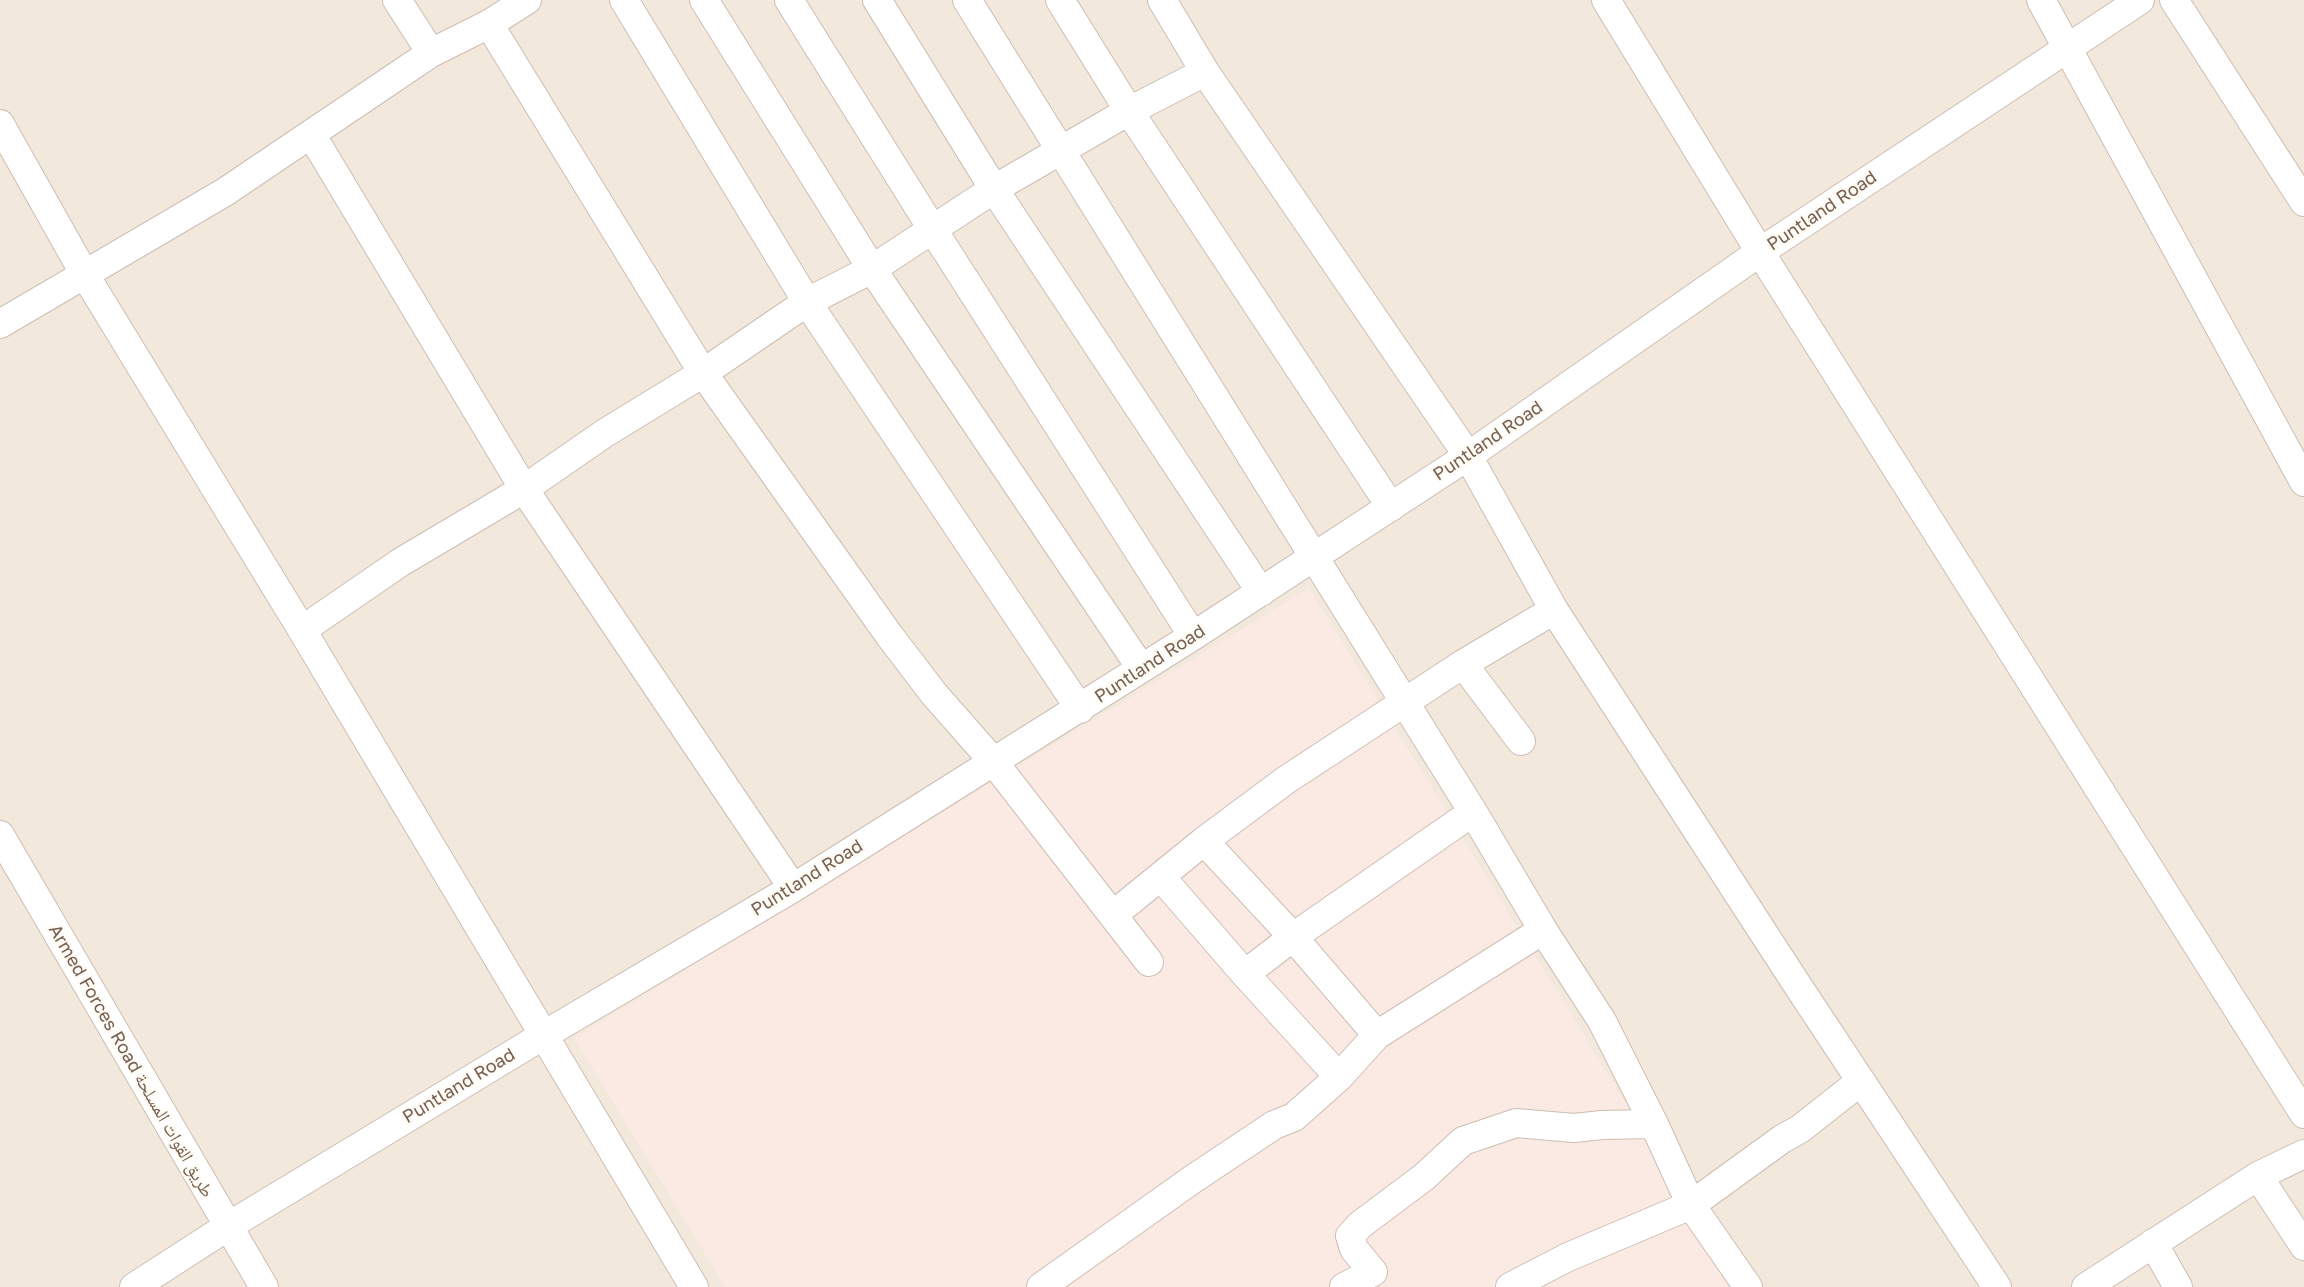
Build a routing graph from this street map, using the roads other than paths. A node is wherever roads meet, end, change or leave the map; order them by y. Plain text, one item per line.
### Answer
1 (397, 0) edge
2 (527, 0) edge
3 (624, 0) edge
4 (704, 0) edge
5 (789, 0) edge
6 (877, 0) edge
7 (967, 0) edge
8 (1060, 0) edge
9 (1162, 0) edge
10 (1606, 0) edge
11 (2041, 0) edge
12 (2140, 0) edge
13 (2174, 0) edge
14 (488, 24) junction
15 (2066, 48) junction
16 (431, 53) junction
17 (1205, 72) junction
18 (1130, 111) junction
19 (0, 124) edge
20 (311, 134) junction
21 (1061, 151) junction
22 (994, 190) junction
23 (2304, 202) edge
24 (933, 230) junction
25 (1760, 252) junction
26 (872, 269) junction
27 (85, 275) junction
28 (807, 302) junction
29 (0, 324) edge
30 (703, 373) junction
31 (1468, 456) junction
32 (2304, 482) edge
33 (524, 489) junction
34 (1391, 507) junction
35 (1315, 556) junction
36 (1261, 592) junction
37 (1554, 610) junction
38 (302, 630) junction
39 (1193, 636) junction
40 (1463, 664) junction
41 (1141, 668) junction
42 (1404, 702) junction
43 (1080, 709) junction
44 (1521, 741) dead end
45 (993, 761) junction
46 (1473, 812) junction
47 (0, 835) edge
48 (1204, 841) junction
49 (1160, 877) junction
50 (793, 888) junction
51 (1113, 914) junction
52 (1543, 930) junction
53 (1292, 936) junction
54 (1149, 962) dead end
55 (1245, 974) junction
56 (544, 1035) junction
57 (1377, 1035) junction
58 (1339, 1077) junction
59 (1861, 1081) junction
60 (2304, 1114) edge
61 (1654, 1124) junction
62 (2304, 1154) edge
63 (2258, 1176) junction
64 (1691, 1205) junction
65 (227, 1227) junction
66 (2153, 1243) junction
67 (2304, 1246) edge
68 (1378, 1279) edge
69 (134, 1287) edge
70 (264, 1287) edge
71 (694, 1287) edge
72 (1041, 1287) edge
73 (1344, 1287) edge
74 (1510, 1287) edge
75 (1748, 1287) edge
76 (1997, 1287) edge
77 (2086, 1287) edge
78 (2178, 1287) edge

1 - 16 street
2 - 14 street
3 - 28 street
4 - 26 street
5 - 24 street
6 - 22 street
7 - 21 street
8 - 18 street
9 - 17 street
10 - 25 street
11 - 15 street
12 - 15 street, Puntland Road
13 - 23 street
14 - 16 street
14 - 30 street
15 - 25 street, Puntland Road
15 - 32 street
16 - 20 street
17 - 18 street
17 - 31 street
18 - 21 street
18 - 34 street
19 - 27 street
20 - 27 street
20 - 33 street
21 - 22 street
21 - 35 street
22 - 24 street
22 - 36 street
24 - 26 street
24 - 39 street
25 - 31 street, Puntland Road
25 - 60 street
26 - 28 street
26 - 41 street
27 - 29 street
27 - 38 street
28 - 30 street
28 - 43 street
30 - 33 street
30 - 45 street
31 - 34 street, Puntland Road
31 - 37 street
33 - 38 street
33 - 50 street
34 - 35 street, Puntland Road
35 - 36 street, Puntland Road
35 - 42 street
36 - 39 street, Puntland Road
37 - 40 street
37 - 59 street
38 - 56 street
39 - 41 street, Puntland Road
40 - 42 street
40 - 44 street
41 - 43 street, Puntland Road
42 - 46 street
42 - 48 street
43 - 45 street, Puntland Road
45 - 50 street, Puntland Road
45 - 51 street
46 - 52 street
46 - 53 street
47 - 65 street, Armed Forces Road طريق القوات المسلحة
48 - 49 street
48 - 53 street
49 - 51 street
49 - 55 street
50 - 56 street, Puntland Road
51 - 54 street
52 - 57 street
52 - 61 street
53 - 55 street
53 - 57 street
55 - 58 street
56 - 65 street, Puntland Road
56 - 71 street
57 - 58 street
58 - 72 street
59 - 64 street
59 - 76 street
61 - 64 street
61 - 68 street
62 - 63 street
63 - 66 street
63 - 67 street
64 - 74 street
64 - 75 street
65 - 69 street, Puntland Road
65 - 70 street, Armed Forces Road طريق القوات المسلحة
66 - 77 street
66 - 78 street
68 - 73 street

